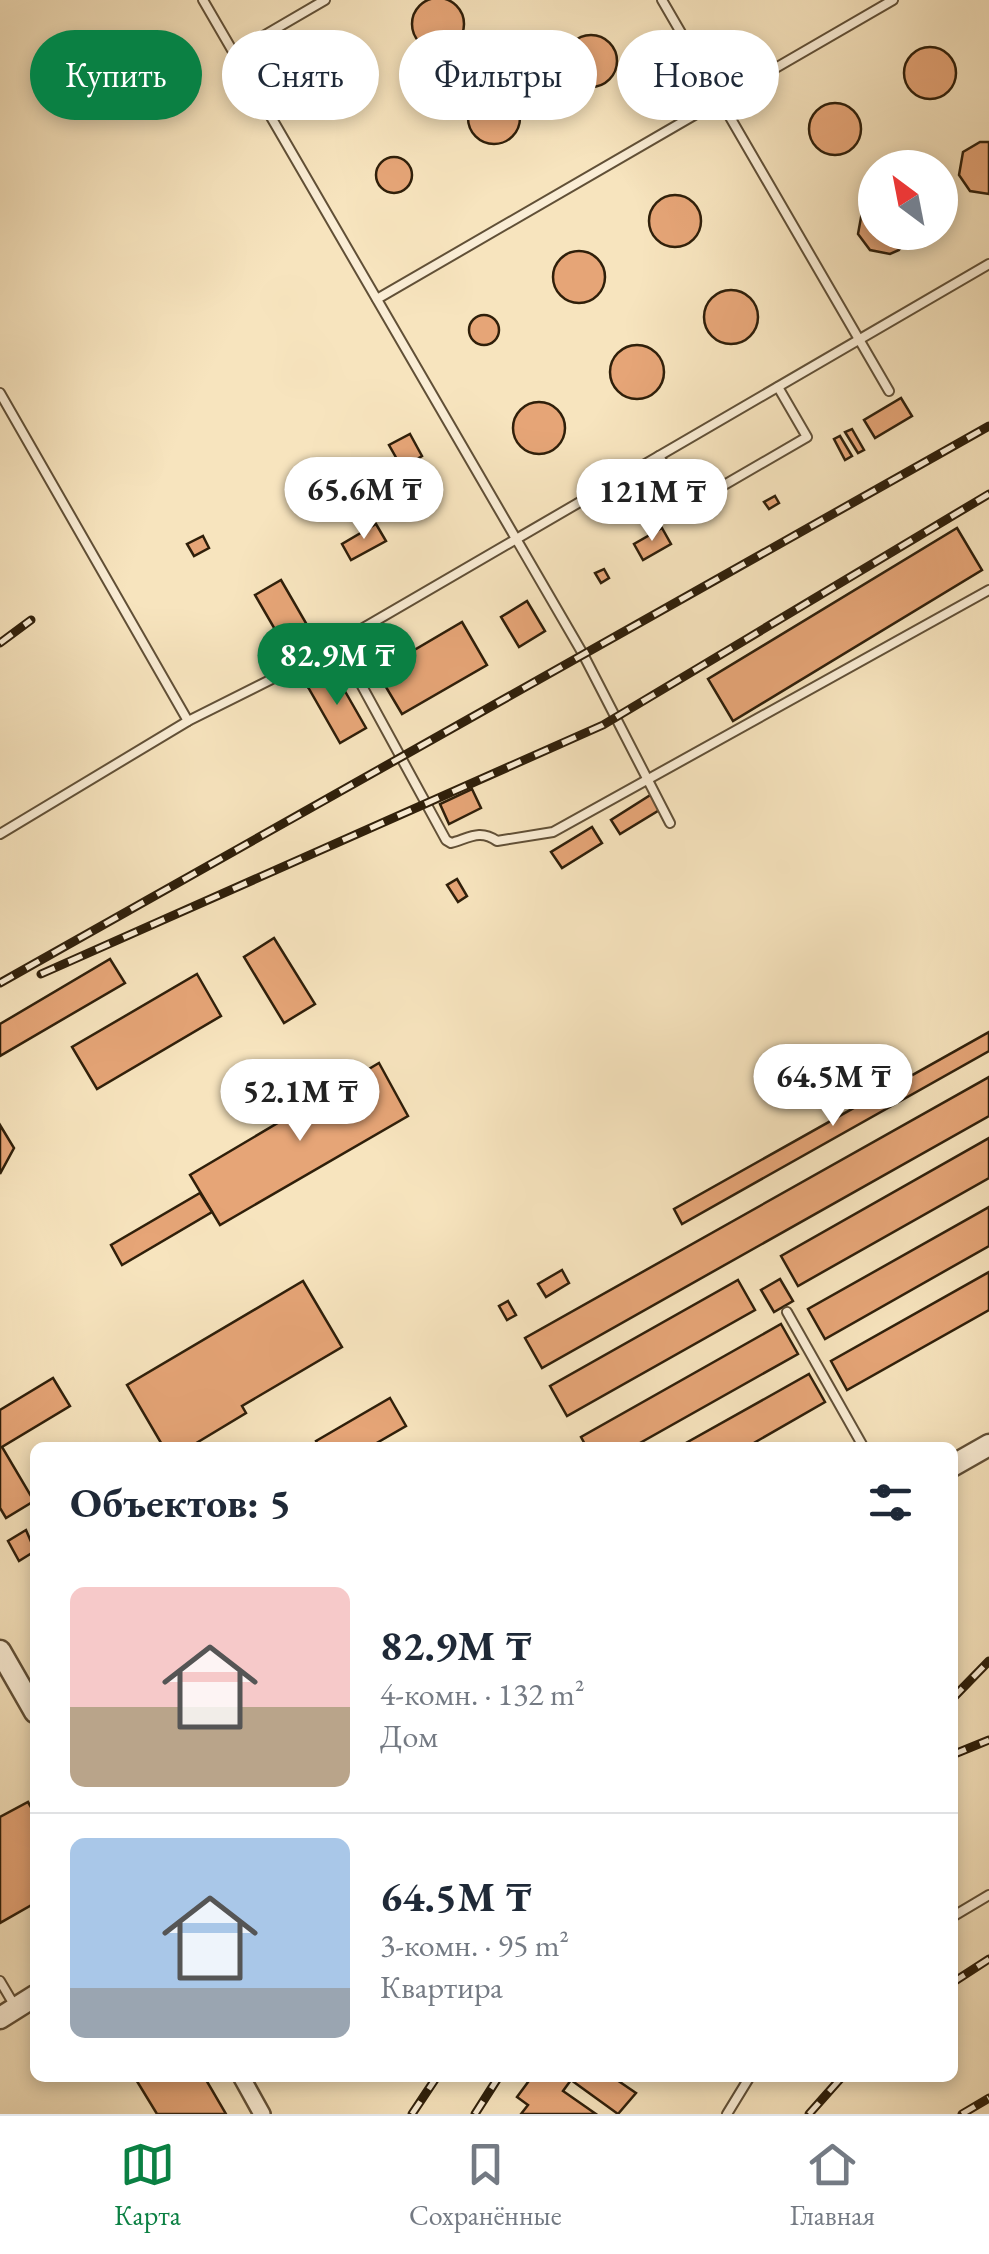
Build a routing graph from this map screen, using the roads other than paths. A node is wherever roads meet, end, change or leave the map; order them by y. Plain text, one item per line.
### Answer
1 (203, 0) edge
2 (326, 0) edge
3 (662, 0) edge
4 (893, 0) edge
5 (274, 30) edge
6 (679, 30) edge
7 (222, 32) edge
8 (779, 66) edge
9 (273, 120) edge
10 (686, 120) edge
11 (732, 120) edge
12 (989, 264) edge
13 (377, 300) junction
14 (859, 340) junction
15 (778, 387) junction
16 (889, 391) dead end
17 (0, 392) edge
18 (659, 456) junction
19 (516, 539) junction
20 (989, 590) edge
21 (338, 642) junction
22 (322, 652) dead end
23 (296, 666) dead end
24 (188, 721) junction
25 (648, 780) junction
26 (670, 823) dead end
27 (0, 834) edge
28 (788, 1312) dead end
29 (861, 1442) edge
30 (989, 1445) edge
31 (958, 1463) edge
32 (0, 1651) edge
33 (30, 1703) edge
34 (989, 1895) edge
35 (958, 1914) edge
36 (0, 1981) edge
37 (30, 1999) edge
38 (8, 2013) edge
39 (244, 2082) edge
40 (747, 2082) edge
41 (262, 2114) edge
42 (727, 2114) edge

1 - 7 lane
2 - 5 lane
3 - 6 lane
4 - 8 lane
9 - 13 lane
10 - 13 lane
11 - 14 lane
12 - 14 lane
13 - 19 lane
14 - 15 lane
14 - 16 lane
15 - 18 lane
15 - 18 lane
17 - 24 lane
18 - 19 lane
19 - 21 lane
19 - 25 lane
20 - 25 lane
21 - 22 lane
21 - 25 lane
23 - 24 lane
24 - 27 lane
25 - 26 lane
28 - 29 lane
30 - 31 street
32 - 33 street
34 - 35 lane
36 - 38 lane
37 - 38 street
39 - 41 street
40 - 42 lane

